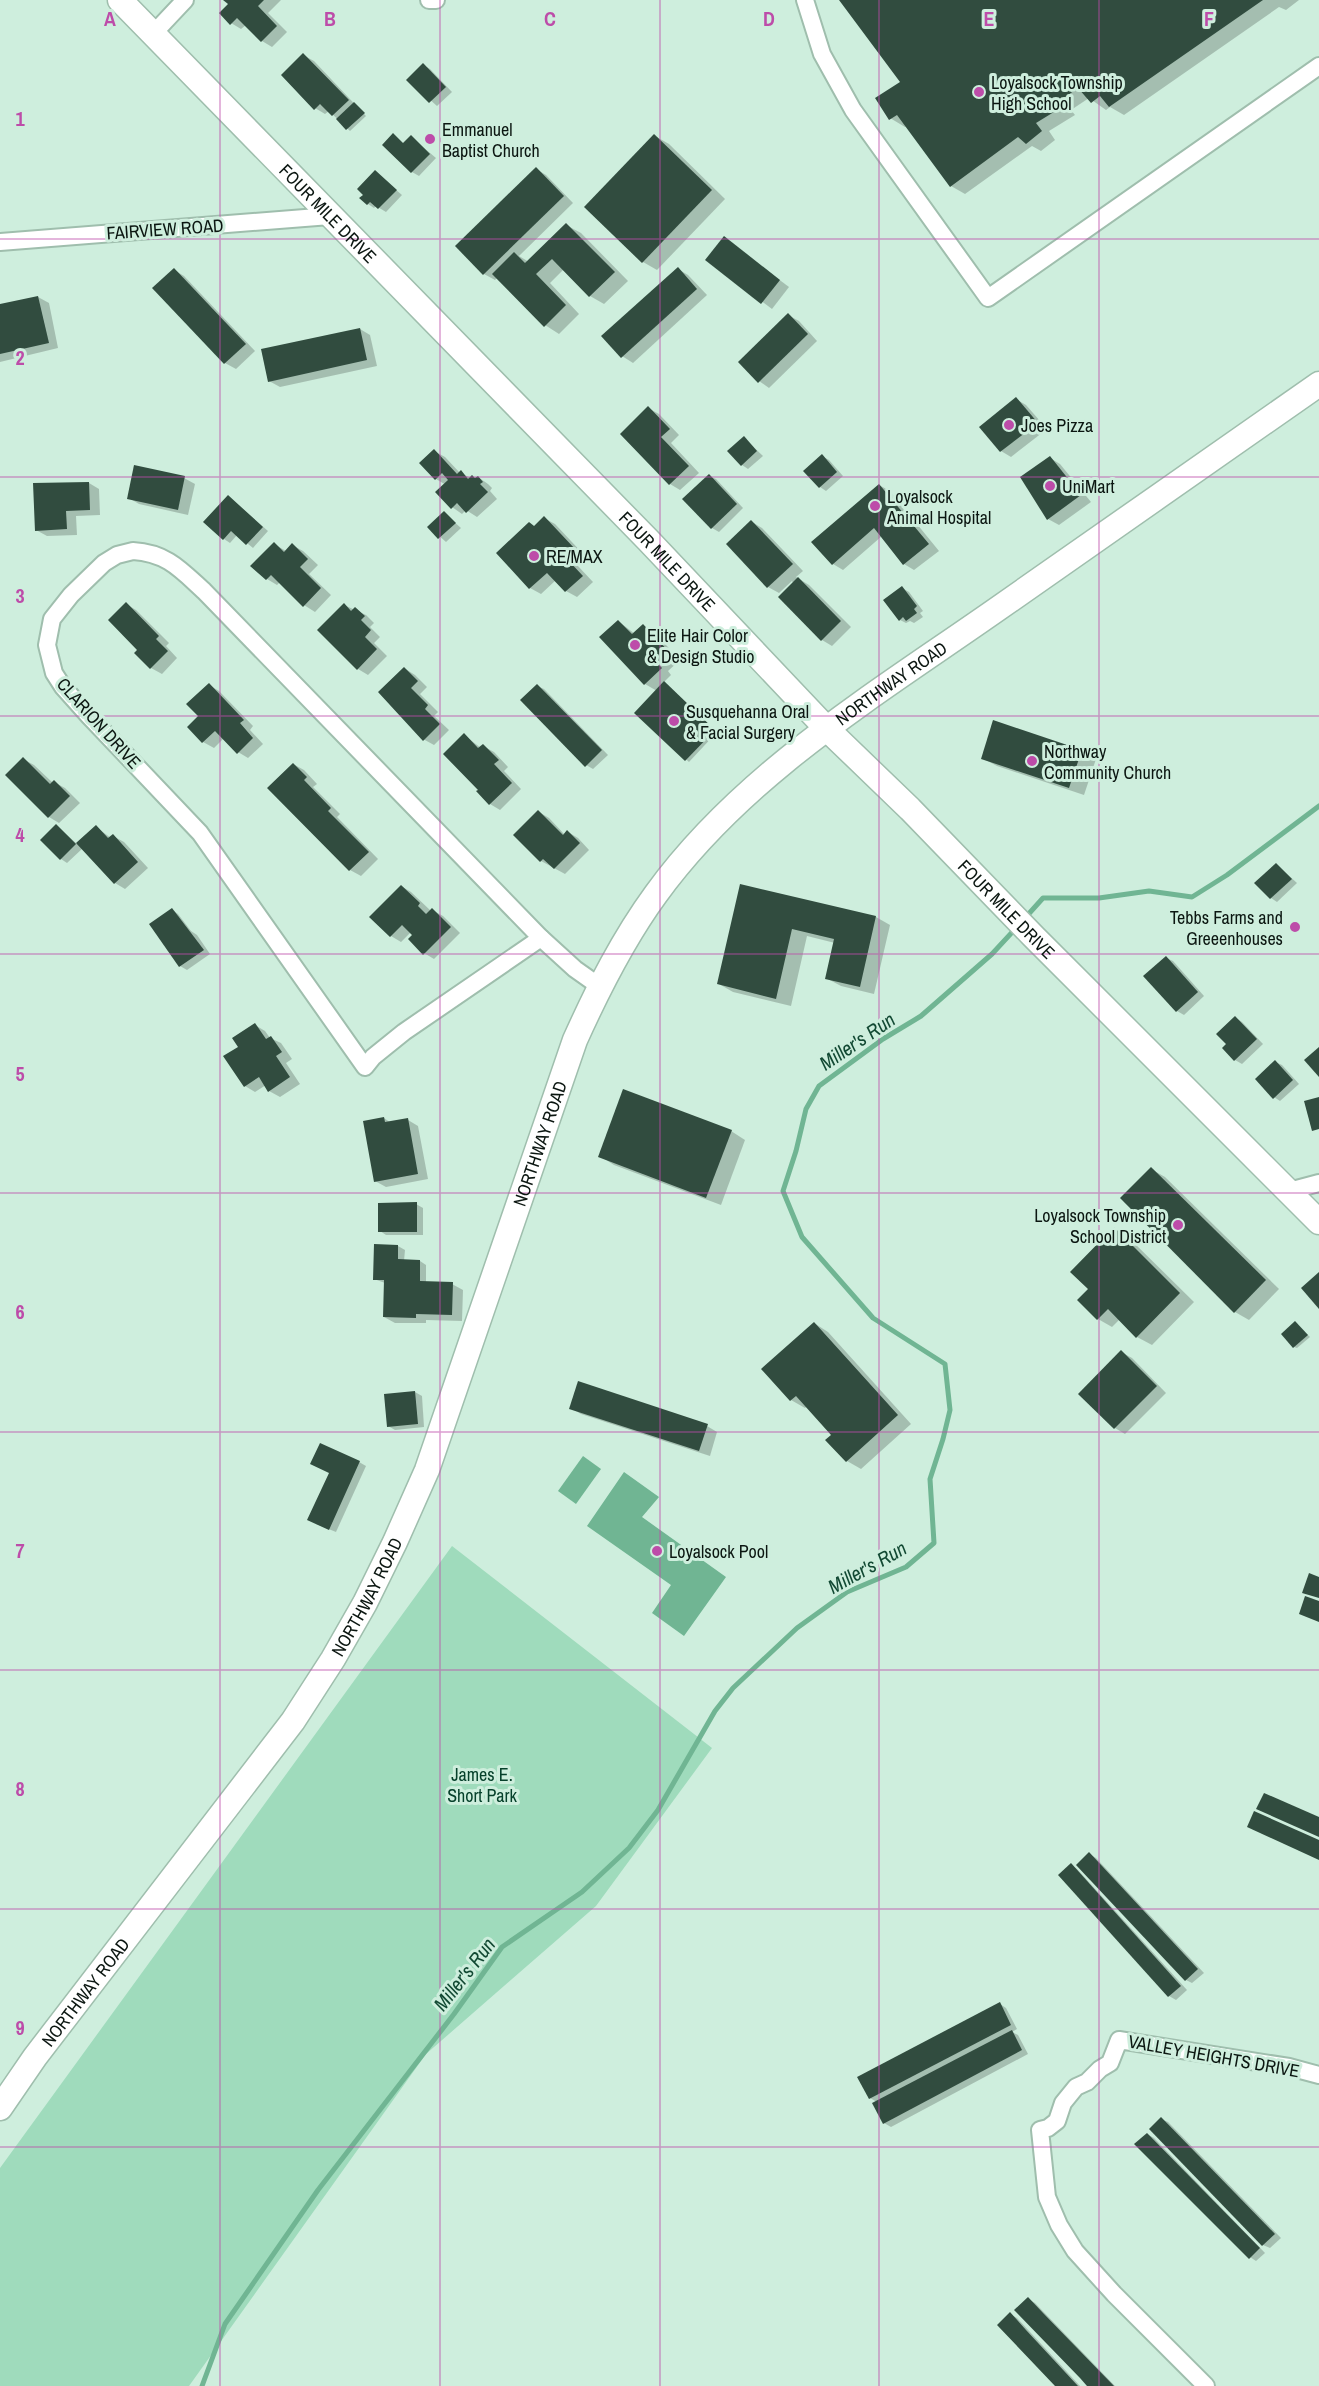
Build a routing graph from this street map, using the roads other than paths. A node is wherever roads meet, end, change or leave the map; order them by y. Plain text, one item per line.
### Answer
1 (120, 0) edge
2 (186, 0) edge
3 (429, 0) edge
4 (436, 0) edge
5 (805, 0) edge
6 (153, 34) junction
7 (1319, 66) edge
8 (330, 216) junction
9 (0, 242) edge
10 (1319, 384) edge
11 (827, 729) junction
12 (541, 938) junction
13 (599, 986) junction
14 (1319, 1183) edge
15 (1289, 1191) junction
16 (1319, 1222) edge
17 (1319, 2075) edge
18 (0, 2108) edge
19 (1206, 2386) edge

1 - 6 street, FOUR MILE DRIVE
2 - 6 street
3 - 4 street
5 - 7 street
6 - 8 street, FOUR MILE DRIVE
8 - 9 street, FAIRVIEW ROAD
8 - 11 street, FOUR MILE DRIVE
10 - 11 street, NORTHWAY ROAD
11 - 13 street, NORTHWAY ROAD
11 - 15 street, FOUR MILE DRIVE
12 - 12 street, CLARION DRIVE
12 - 13 street, CLARION DRIVE
13 - 18 street, NORTHWAY ROAD
14 - 15 street
15 - 16 street, FOUR MILE DRIVE
17 - 19 street, VALLEY HEIGHTS DRIVE

